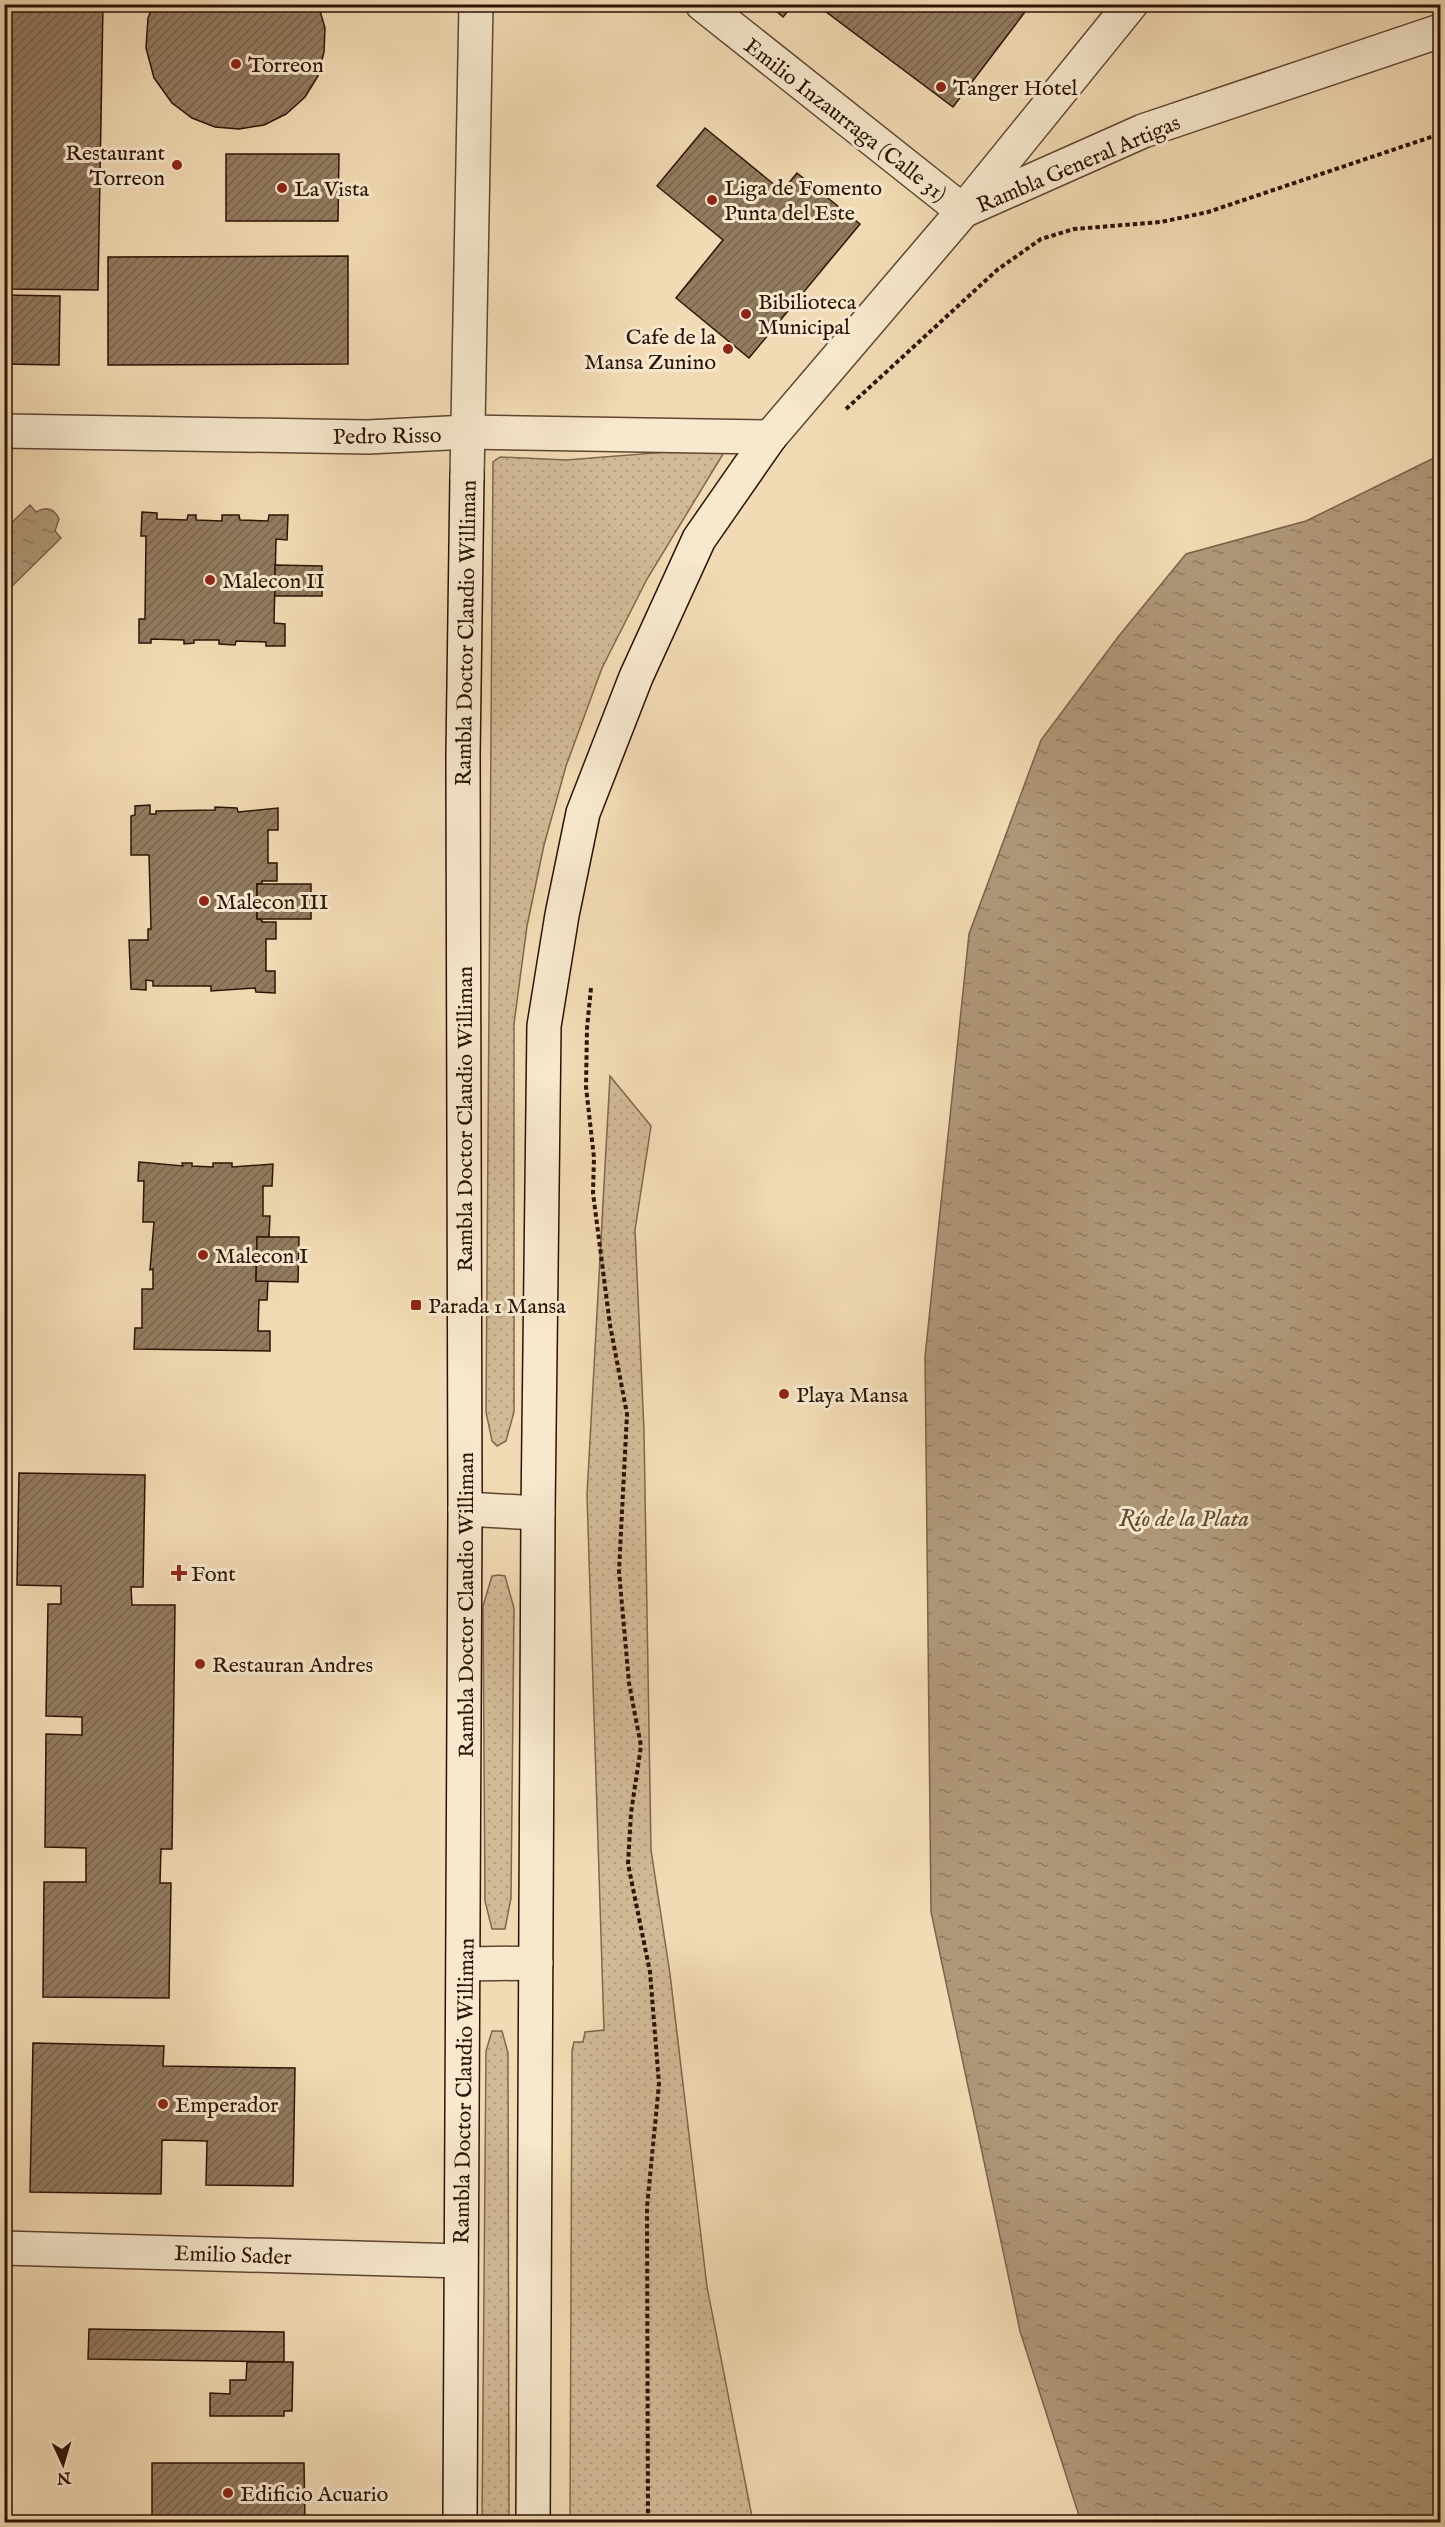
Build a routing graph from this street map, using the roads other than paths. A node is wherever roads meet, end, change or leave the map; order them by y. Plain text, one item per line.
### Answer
1 (476, 4) edge
2 (702, 4) edge
3 (1131, 4) edge
4 (1440, 31) edge
5 (963, 211) junction
6 (4, 431) edge
7 (468, 432) junction
8 (770, 437) junction
9 (465, 1509) junction
10 (538, 1513) junction
11 (536, 1963) junction
12 (464, 1964) junction
13 (4, 2248) edge
14 (461, 2261) junction
15 (460, 2523) edge
16 (533, 2523) edge

1 - 7 main road, Rambla Doctor Claudio Williman
2 - 5 main road, Emilio Inzaurraga (Calle 31)
3 - 5 main road
4 - 5 main road, Rambla General Artigas
5 - 8 main road, Rambla General Artigas
6 - 7 main road, Pedro Risso
7 - 8 main road, Pedro Risso
7 - 9 main road, Rambla Doctor Claudio Williman
8 - 10 main road
9 - 10 main road
9 - 12 main road, Rambla Doctor Claudio Williman
10 - 11 main road
11 - 12 main road
11 - 16 main road
12 - 14 main road, Rambla Doctor Claudio Williman
13 - 14 main road, Emilio Sader
14 - 15 main road, Rambla Doctor Claudio Williman

